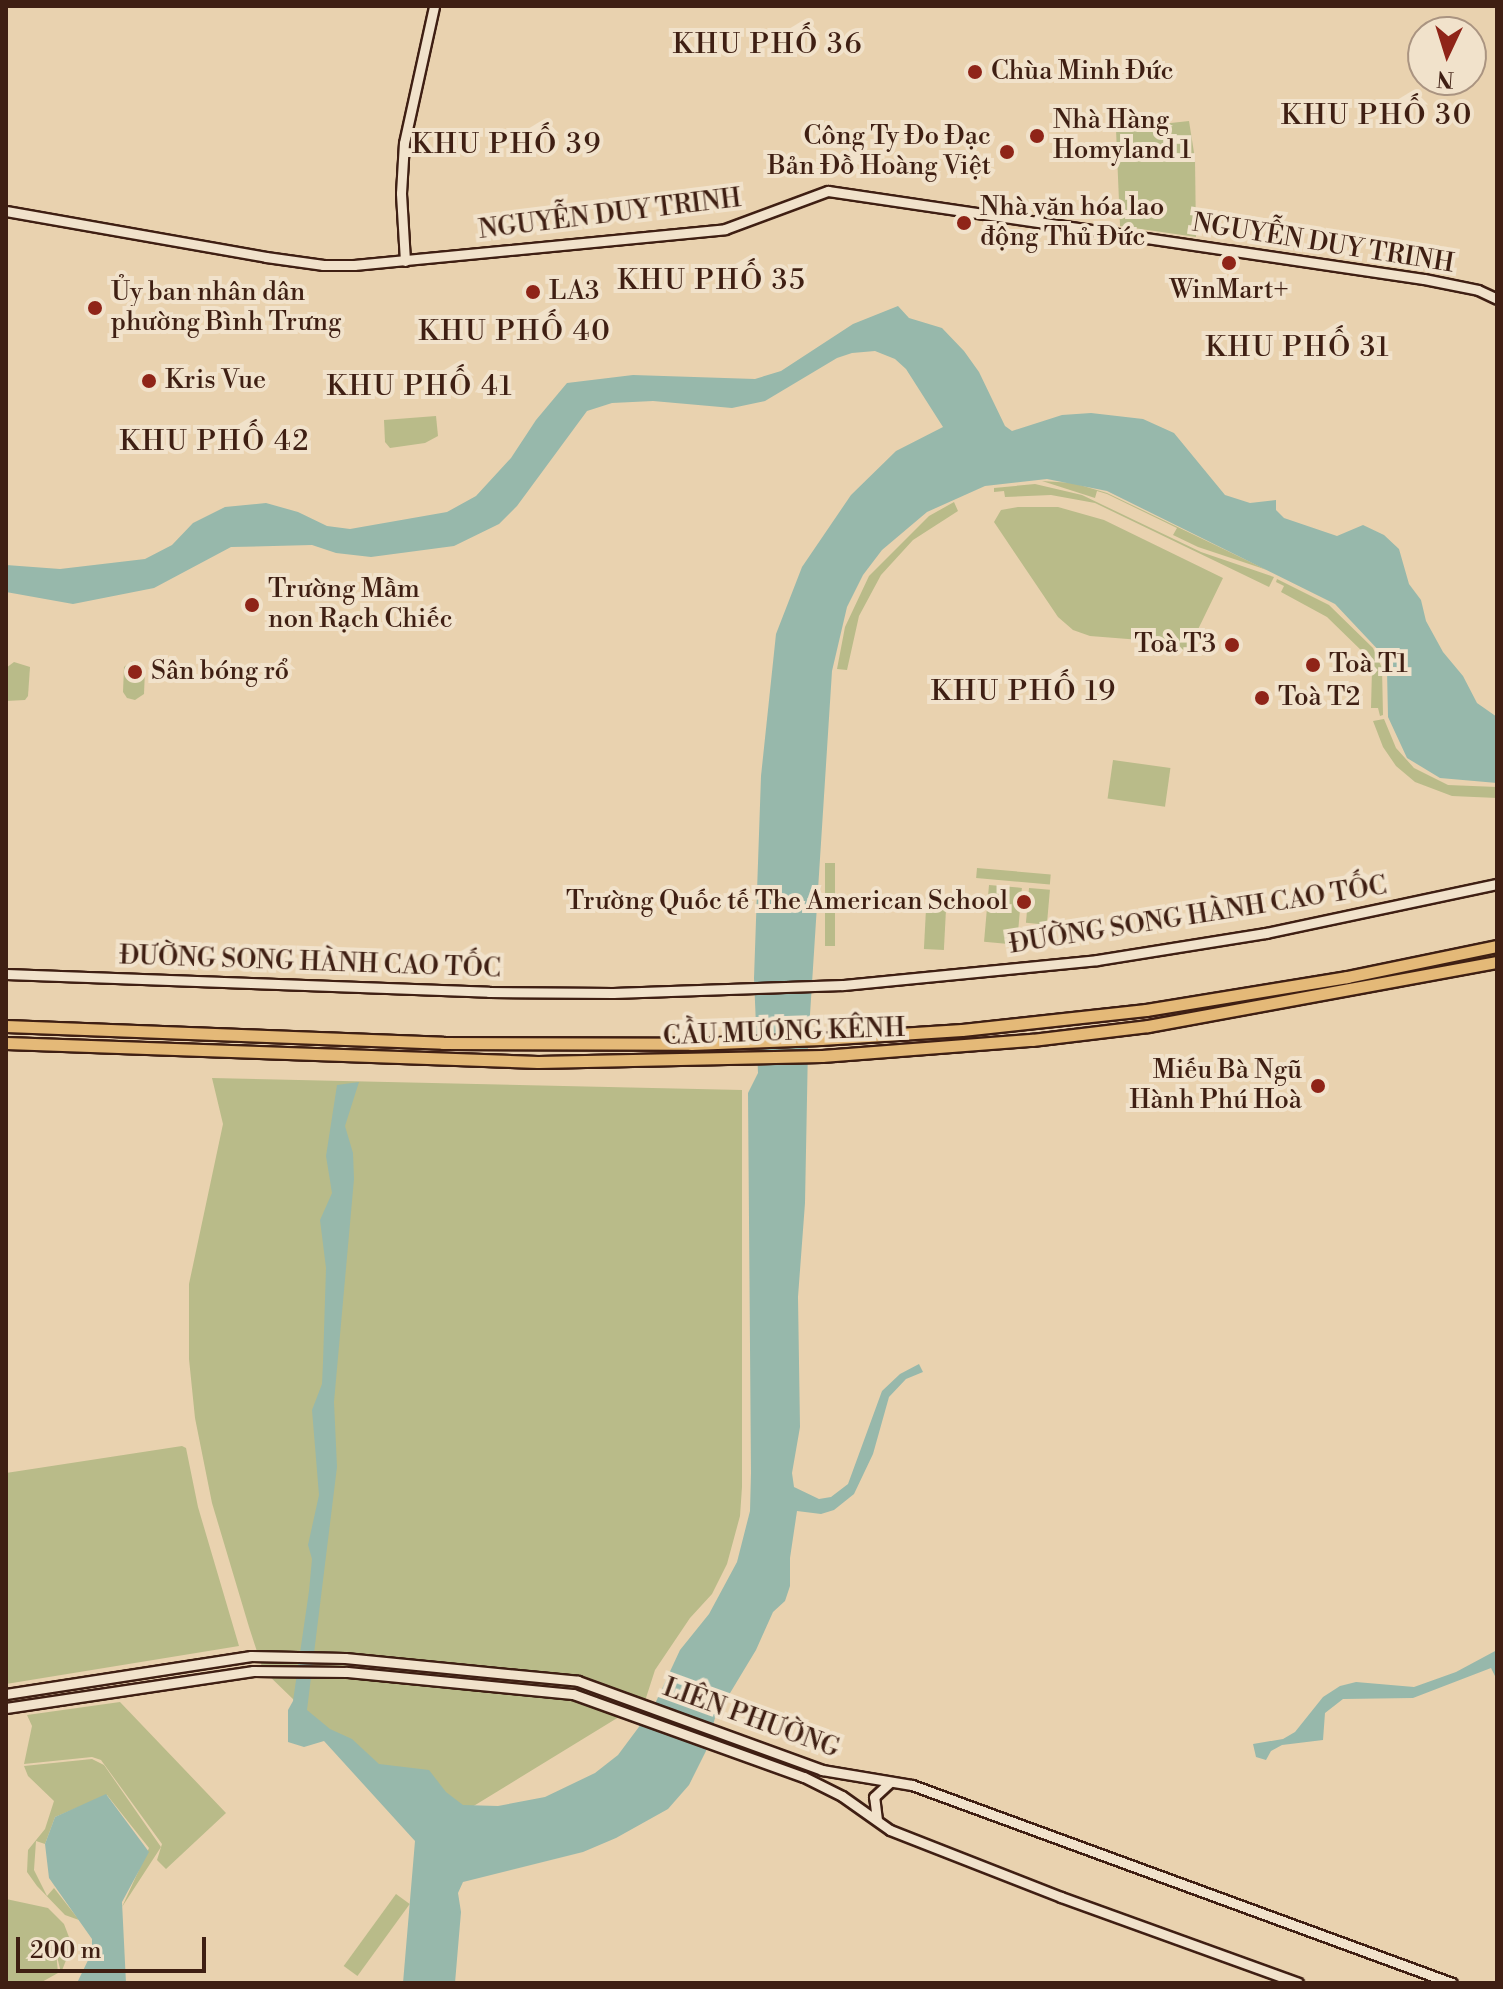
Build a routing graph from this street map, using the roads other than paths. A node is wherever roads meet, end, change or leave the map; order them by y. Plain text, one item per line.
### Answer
1 (434, 6) edge
2 (6, 211) edge
3 (405, 261) junction
4 (1497, 299) edge
5 (1497, 884) edge
6 (1497, 946) edge
7 (1497, 962) edge
8 (6, 974) edge
9 (953, 976) joint
10 (613, 993) joint
11 (6, 1026) edge
12 (6, 1044) edge
13 (189, 1666) junction
14 (191, 1680) junction
15 (6, 1694) edge
16 (6, 1708) edge
17 (894, 1781) junction
18 (879, 1823) junction
19 (1298, 1983) edge
20 (1452, 1983) edge

1 - 3 street
2 - 3 street, NGUYỄN DUY TRINH
3 - 4 street, NGUYỄN DUY TRINH
5 - 9 street, ĐƯỜNG SONG HÀNH CAO TỐC
6 - 11 highway, CẦU MƯƠNG KÊNH
7 - 12 highway, CẦU MƯƠNG KÊNH
8 - 10 street, ĐƯỜNG SONG HÀNH CAO TỐC
9 - 10 street, CẦU MƯƠNG KÊNH
13 - 14 street
13 - 15 street, LIÊN PHƯỜNG
13 - 17 street, LIÊN PHƯỜNG
14 - 16 street, LIÊN PHƯỜNG
14 - 18 street, LIÊN PHƯỜNG
17 - 18 street
17 - 20 street, LIÊN PHƯỜNG
18 - 19 street, LIÊN PHƯỜNG

